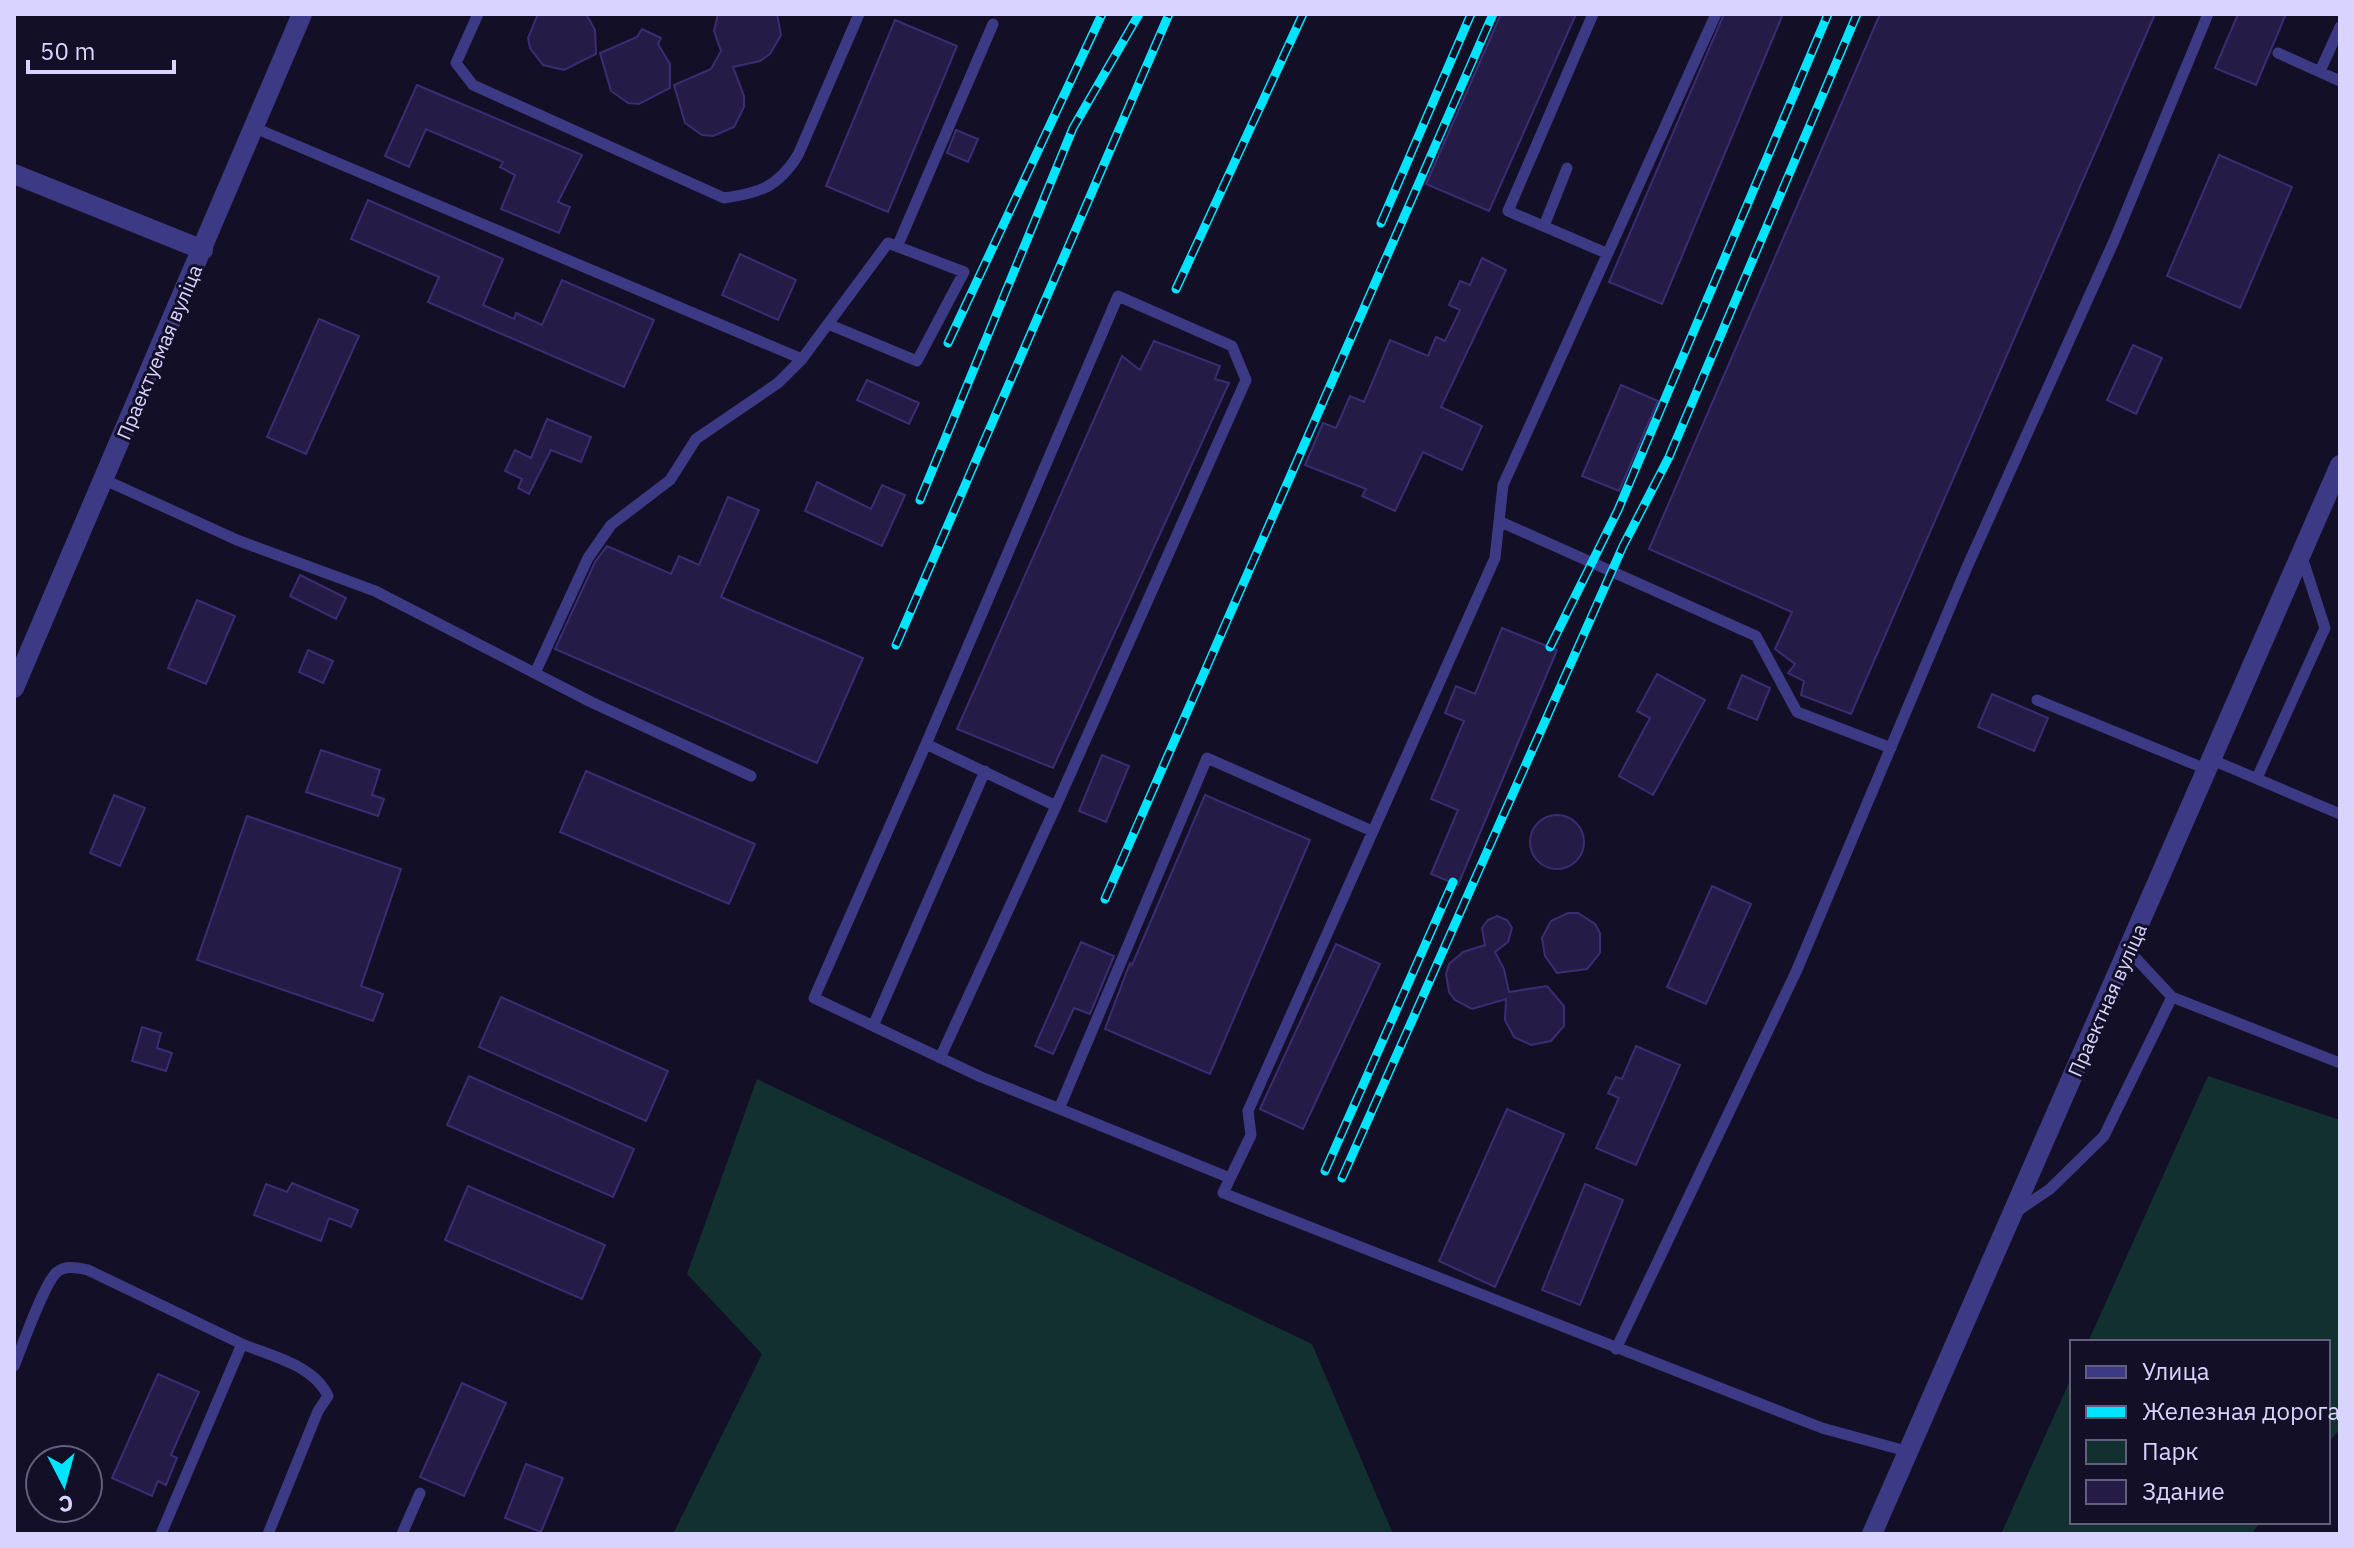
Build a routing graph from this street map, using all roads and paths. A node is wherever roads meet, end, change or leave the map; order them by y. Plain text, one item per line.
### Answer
1 (302, 14) edge
2 (478, 14) edge
3 (859, 14) edge
4 (1593, 14) edge
5 (1716, 14) edge
6 (2208, 14) edge
7 (993, 24) dead end
8 (2340, 27) edge
9 (2278, 53) dead end
10 (2320, 71) junction
11 (2340, 81) edge
12 (255, 128) junction
13 (1567, 168) dead end
14 (14, 174) edge
15 (1544, 226) junction
16 (897, 247) junction
17 (203, 250) junction
18 (1606, 253) junction
19 (828, 324) junction
20 (802, 359) junction
21 (2339, 469) edge
22 (105, 480) junction
23 (1501, 522) junction
24 (2301, 554) junction
25 (535, 673) junction
26 (14, 688) edge
27 (2037, 700) dead end
28 (926, 744) junction
29 (1891, 748) junction
30 (2208, 764) junction
31 (985, 771) junction
32 (751, 776) dead end
33 (2257, 778) junction
34 (1056, 806) junction
35 (2340, 814) edge
36 (1372, 831) junction
37 (2129, 951) junction
38 (2172, 997) junction
39 (873, 1026) junction
40 (940, 1058) junction
41 (2340, 1063) edge
42 (1059, 1109) junction
43 (1230, 1178) junction
44 (2010, 1217) junction
45 (242, 1344) junction
46 (1616, 1349) junction
47 (14, 1366) edge
48 (1906, 1451) junction
49 (420, 1493) dead end
50 (161, 1534) edge
51 (268, 1534) edge
52 (402, 1534) edge
53 (1872, 1534) edge

1 - 12 street, Праектуемая вуліца
2 - 3 lane
4 - 15 lane
5 - 18 lane
6 - 29 lane
7 - 16 lane
8 - 10 lane
9 - 10 lane
10 - 11 lane
12 - 17 street, Праектуемая вуліца
12 - 20 lane
13 - 15 lane
14 - 17 street
15 - 18 lane
16 - 19 lane
16 - 19 lane
17 - 22 street, Праектуемая вуліца
18 - 23 lane
19 - 20 lane
20 - 25 lane
21 - 24 street, Праектная вуліца
22 - 25 lane
22 - 26 street, Праектуемая вуліца
23 - 29 lane
23 - 36 lane
24 - 30 street, Праектная вуліца
24 - 33 lane
25 - 32 lane
27 - 30 lane
28 - 31 lane
28 - 34 lane
28 - 39 lane
29 - 46 lane
30 - 33 lane
30 - 37 street, Праектная вуліца
31 - 34 lane
31 - 39 lane
33 - 35 lane
34 - 40 lane
36 - 42 lane
36 - 43 lane
37 - 38 lane
37 - 44 street, Праектная вуліца
38 - 41 lane
38 - 44 lane
39 - 40 lane
40 - 42 lane
42 - 43 lane
43 - 46 lane
44 - 48 street, Праектная вуліца
45 - 47 lane
45 - 50 lane
45 - 51 lane
46 - 48 lane
48 - 53 street, Праектная вуліца
49 - 52 lane

